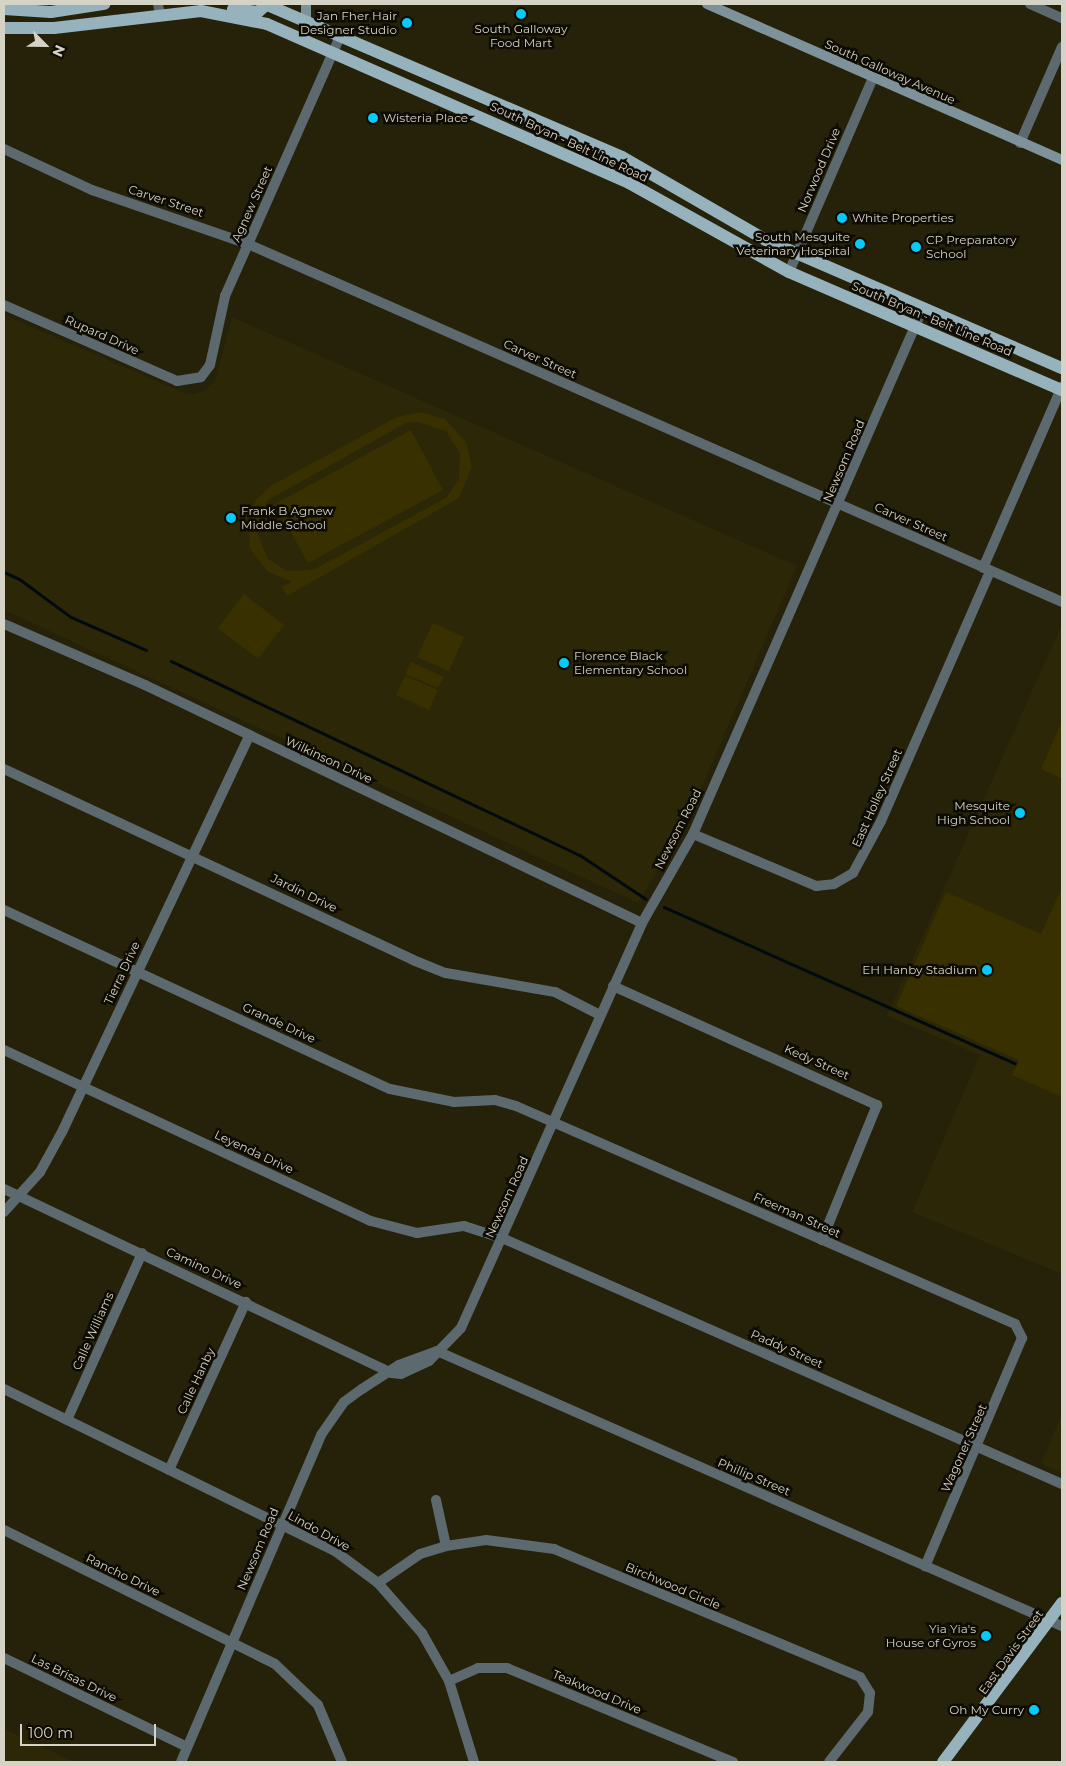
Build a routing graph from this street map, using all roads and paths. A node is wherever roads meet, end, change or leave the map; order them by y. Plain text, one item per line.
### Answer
1 (104, 4) edge
2 (267, 4) edge
3 (306, 4) edge
4 (708, 4) edge
5 (1030, 4) edge
6 (4, 9) edge
7 (159, 9) edge
8 (201, 11) junction
9 (1062, 18) edge
10 (306, 19) junction
11 (4, 28) edge
12 (341, 34) junction
13 (1062, 47) edge
14 (333, 52) junction
15 (441, 77) junction
16 (872, 78) junction
17 (433, 96) junction
18 (1020, 143) junction
19 (4, 149) edge
20 (1062, 160) edge
21 (248, 244) junction
22 (797, 253) junction
23 (789, 272) junction
24 (4, 305) edge
25 (923, 308) junction
26 (915, 327) junction
27 (1005, 344) junction
28 (998, 362) junction
29 (1062, 368) edge
30 (191, 382) joint
31 (1062, 388) edge
32 (839, 504) junction
33 (986, 569) junction
34 (1062, 602) edge
35 (4, 624) edge
36 (249, 736) junction
37 (4, 769) edge
38 (692, 834) junction
39 (193, 854) junction
40 (4, 910) edge
41 (642, 924) junction
42 (137, 970) junction
43 (613, 986) junction
44 (600, 1015) junction
45 (4, 1050) edge
46 (83, 1086) junction
47 (553, 1122) junction
48 (4, 1189) edge
49 (20, 1196) junction
50 (4, 1212) edge
51 (502, 1238) junction
52 (822, 1240) junction
53 (142, 1253) junction
54 (246, 1302) junction
55 (1022, 1338) joint
56 (437, 1351) junction
57 (392, 1373) junction
58 (4, 1389) edge
59 (67, 1420) junction
60 (978, 1446) junction
61 (169, 1470) junction
62 (1062, 1484) edge
63 (436, 1500) dead end
64 (282, 1524) junction
65 (4, 1530) edge
66 (446, 1546) junction
67 (925, 1566) junction
68 (378, 1583) junction
69 (1062, 1604) edge
70 (1057, 1623) edge
71 (232, 1642) junction
72 (4, 1658) edge
73 (449, 1680) junction
74 (187, 1747) junction
75 (180, 1762) edge
76 (342, 1762) edge
77 (474, 1762) edge
78 (733, 1762) edge
79 (829, 1762) edge
80 (943, 1762) edge

1 - 6 main road
2 - 8 main road
2 - 10 main road, South Bryan - Belt Line Road
3 - 10 main road
4 - 16 main road, South Galloway Avenue
5 - 9 street
7 - 8 main road, South Bryan - Belt Line Road
7 - 11 main road, South Bryan - Belt Line Road
8 - 14 main road, South Bryan - Belt Line Road
10 - 12 main road, South Bryan - Belt Line Road
12 - 14 street, Agnew Street
12 - 15 main road, South Bryan - Belt Line Road
13 - 18 street
14 - 17 main road, South Bryan - Belt Line Road
14 - 21 street, Agnew Street
15 - 17 main road
15 - 22 main road, South Bryan - Belt Line Road
16 - 18 main road, South Galloway Avenue
16 - 22 street, Norwood Drive
17 - 23 main road, South Bryan - Belt Line Road
18 - 20 main road, South Galloway Avenue
19 - 21 street, Carver Street
21 - 30 street, Agnew Street
21 - 32 street, Carver Street
22 - 23 street, Norwood Drive
22 - 25 main road, South Bryan - Belt Line Road
23 - 26 main road, South Bryan - Belt Line Road
24 - 30 street, Rupard Drive
25 - 26 street, Newsom Road
25 - 27 main road, South Bryan - Belt Line Road
26 - 28 main road, South Bryan - Belt Line Road
26 - 32 street, Newsom Road
27 - 28 main road
27 - 29 main road, South Bryan - Belt Line Road
28 - 31 main road, South Bryan - Belt Line Road
31 - 33 street, East Holley Street
32 - 33 street, Carver Street
32 - 38 street, Newsom Road
33 - 34 street, Carver Street
33 - 38 street, East Holley Street
35 - 36 street, Wilkinson Drive
36 - 39 street, Tierra Drive
36 - 41 street, Wilkinson Drive
37 - 39 street, Jardin Drive
38 - 41 street, Newsom Road
39 - 42 street, Tierra Drive
39 - 44 street, Jardin Drive
40 - 42 street, Grande Drive
41 - 43 street, Newsom Road
42 - 46 street, Tierra Drive
42 - 47 street, Grande Drive
43 - 44 street, Newsom Road
43 - 52 street, Kedy Street
44 - 47 street, Newsom Road
45 - 46 street, Leyenda Drive
46 - 49 street, Tierra Drive
46 - 51 street, Leyenda Drive
47 - 51 street, Newsom Road
47 - 52 street, Freeman Street
48 - 49 street, Camino Drive
49 - 50 street, Tierra Drive
49 - 53 street, Camino Drive
51 - 56 street, Newsom Road
51 - 60 street, Paddy Street
52 - 55 street, Freeman Street
53 - 54 street, Camino Drive
53 - 59 street, Calle Williams
54 - 57 street, Camino Drive
54 - 61 street, Calle Hanby
55 - 60 street, Wagoner Street
56 - 57 street, Newsom Road
56 - 67 street, Phillip Street
57 - 64 street, Newsom Road
58 - 59 street, Lindo Drive
59 - 61 street, Lindo Drive
60 - 62 street, Paddy Street
60 - 67 street, Wagoner Street
61 - 64 street, Lindo Drive
63 - 66 street
64 - 68 street, Lindo Drive
64 - 71 street, Newsom Road
65 - 71 street, Rancho Drive
66 - 68 street, Birchwood Circle
66 - 79 street, Birchwood Circle
67 - 70 street, Phillip Street
68 - 73 street, Lindo Drive
69 - 70 main road, East Davis Street
70 - 80 main road, East Davis Street
71 - 74 street, Newsom Road
71 - 76 street, Rancho Drive
72 - 74 street, Las Brisas Drive
73 - 77 street, Lindo Drive
73 - 78 street, Teakwood Drive
74 - 75 street, Newsom Road

